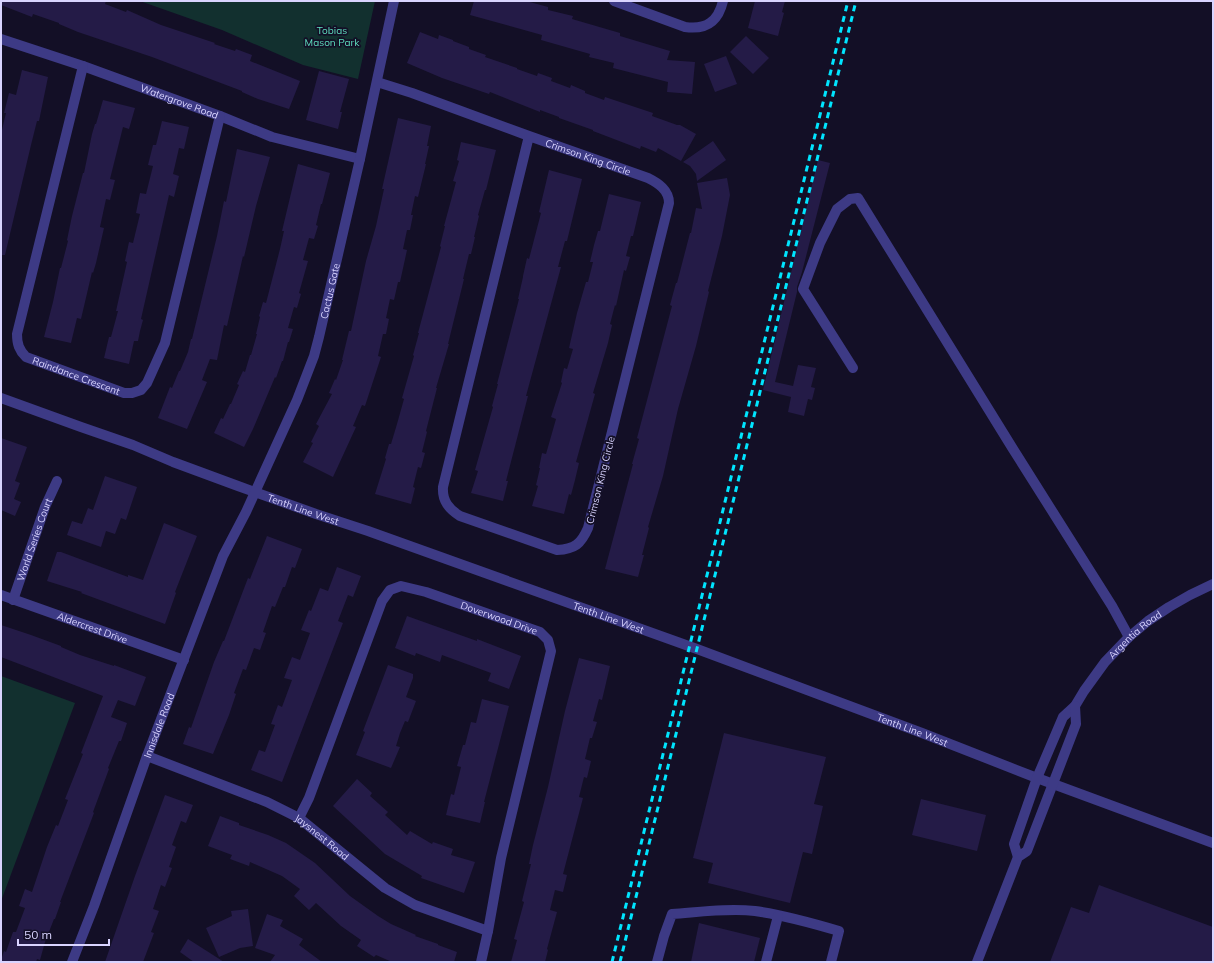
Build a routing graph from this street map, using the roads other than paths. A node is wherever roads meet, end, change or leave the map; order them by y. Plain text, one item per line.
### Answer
1 (394, 1) edge
2 (614, 1) edge
3 (723, 1) edge
4 (1, 39) edge
5 (84, 66) junction
6 (376, 82) junction
7 (220, 116) junction
8 (529, 136) junction
9 (360, 159) junction
10 (852, 368) dead end
11 (1, 398) edge
12 (57, 480) dead end
13 (255, 492) junction
14 (1213, 584) edge
15 (1, 595) edge
16 (13, 600) junction
17 (1129, 637) junction
18 (184, 660) junction
19 (1075, 706) junction
20 (147, 756) junction
21 (1037, 778) junction
22 (1054, 784) junction
23 (299, 818) junction
24 (1213, 843) edge
25 (1018, 857) junction
26 (778, 916) junction
27 (488, 931) junction
28 (72, 962) edge
29 (481, 962) edge
30 (657, 962) edge
31 (766, 962) edge
32 (831, 962) edge
33 (978, 962) edge

1 - 6 street, Cactus Gate
2 - 3 street
4 - 5 street, Watergrove Road
5 - 7 street, Watergrove Road
5 - 7 street, Raindance Crescent
6 - 8 street
6 - 9 street, Cactus Gate
7 - 9 street, Watergrove Road
8 - 8 street, Crimson King Circle
9 - 13 street, Cactus Gate
10 - 17 street
11 - 13 street, Tenth Line West
12 - 16 street, World Series Court
13 - 18 street, Innisdale Road
13 - 21 street, Tenth Line West
14 - 17 street, Argentia Road
15 - 16 street, Aldercrest Drive
16 - 18 street, Aldercrest Drive
17 - 19 street, Argentia Road
18 - 20 street, Innisdale Road
19 - 21 street, Argentia Road
19 - 22 street, Argentia Road
20 - 23 street, Jaysnest Road
20 - 28 street, Innisdale Road
21 - 22 street, Tenth Line West
21 - 25 street, Argentia Road
22 - 24 street, Tenth Line West
22 - 25 street, Argentia Road
23 - 27 street, Jaysnest Road
23 - 27 street, Doverwood Drive
25 - 33 street, Argentia Road
26 - 30 street
26 - 31 street
26 - 32 street
27 - 29 street, Doverwood Drive

